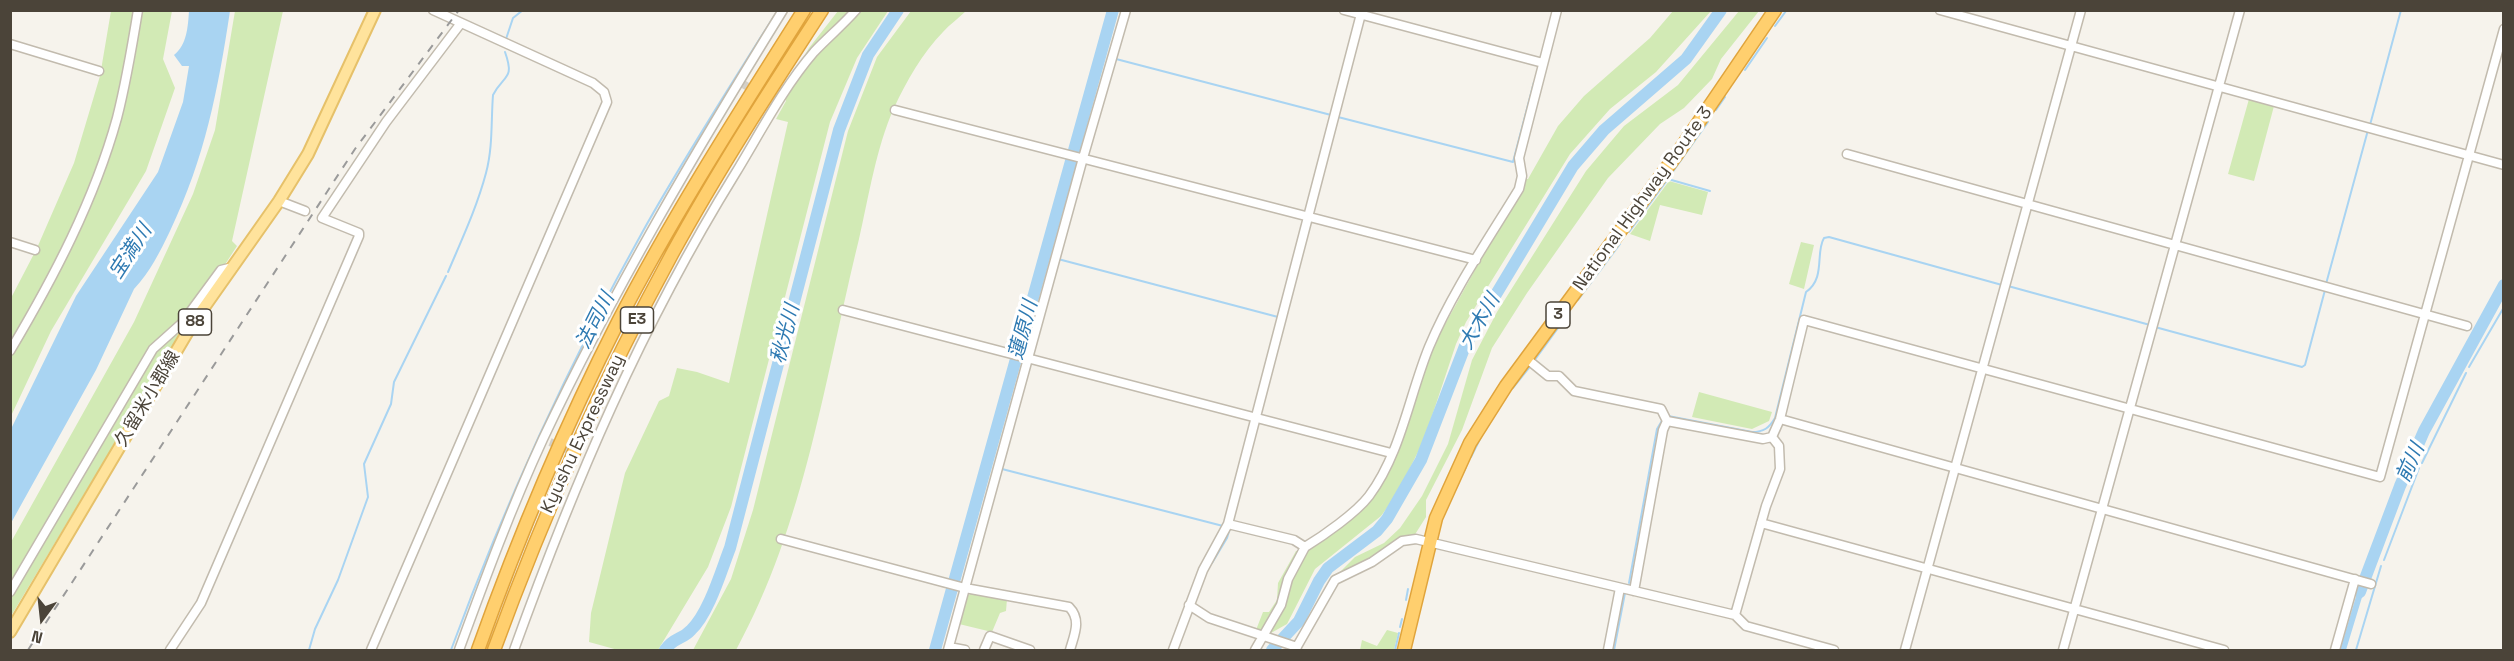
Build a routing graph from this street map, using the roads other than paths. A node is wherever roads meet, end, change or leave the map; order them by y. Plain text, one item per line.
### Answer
1 (138, 10) edge
2 (375, 10) edge
3 (433, 10) edge
4 (783, 10) edge
5 (804, 10) edge
6 (822, 10) edge
7 (856, 10) edge
8 (1126, 10) edge
9 (1344, 10) edge
10 (1557, 10) edge
11 (1775, 10) edge
12 (1940, 10) edge
13 (2081, 10) edge
14 (2240, 10) edge
15 (1362, 13) edge
16 (461, 23) junction
17 (2504, 29) edge
18 (10, 44) edge
19 (2071, 46) junction
20 (1543, 63) junction
21 (99, 71) dead end
22 (2219, 88) junction
23 (895, 110) dead end
24 (1847, 154) dead end
25 (2469, 156) junction
26 (1083, 158) junction
27 (2504, 165) edge
28 (279, 201) junction
29 (2027, 204) junction
30 (305, 211) dead end
31 (1308, 217) junction
32 (10, 242) edge
33 (2175, 245) junction
34 (35, 249) dead end
35 (1476, 260) junction
36 (233, 267) junction
37 (843, 310) dead end
38 (2425, 314) junction
39 (2467, 326) dead end
40 (10, 351) edge
41 (1027, 358) junction
42 (1527, 359) junction
43 (1982, 369) junction
44 (2130, 409) junction
45 (1255, 417) junction
46 (1665, 418) junction
47 (1780, 419) junction
48 (1773, 436) junction
49 (1391, 453) junction
50 (1954, 468) junction
51 (2102, 509) junction
52 (1761, 523) junction
53 (1228, 524) junction
54 (781, 539) dead end
55 (1428, 542) junction
56 (1305, 547) junction
57 (1927, 568) junction
58 (2356, 579) junction
59 (2371, 583) dead end
60 (965, 588) junction
61 (1620, 588) junction
62 (1634, 591) junction
63 (10, 592) edge
64 (1189, 605) junction
65 (2074, 609) junction
66 (1735, 615) junction
67 (10, 632) edge
68 (1265, 636) junction
69 (1295, 648) edge
70 (948, 649) edge
71 (459, 650) edge
72 (170, 651) edge
73 (371, 651) edge
74 (478, 651) edge
75 (494, 651) edge
76 (514, 651) edge
77 (965, 651) edge
78 (984, 651) edge
79 (1030, 651) edge
80 (1070, 651) edge
81 (1173, 651) edge
82 (1255, 651) edge
83 (1404, 651) edge
84 (1608, 651) edge
85 (1834, 651) edge
86 (1905, 651) edge
87 (2063, 651) edge
88 (2224, 651) edge
89 (2335, 651) edge

1 - 40 street
2 - 28 main road, 久留米小郡線 / 88
3 - 16 street
4 - 71 street
5 - 74 highway, Kyushu Expressway / E3
6 - 75 highway, Kyushu Expressway / E3
7 - 76 street
8 - 26 street
9 - 15 street
10 - 20 street
11 - 42 highway, National Highway Route 3 / 3
12 - 19 street
13 - 19 street
14 - 22 street
15 - 20 street
15 - 31 street
16 - 72 street
16 - 73 street
17 - 25 street
18 - 21 street
19 - 22 street
19 - 29 street
20 - 35 street
22 - 25 street
22 - 33 street
23 - 26 street
24 - 29 street
25 - 27 street
25 - 38 street
26 - 31 street
26 - 41 street
28 - 30 street
28 - 36 main road, 久留米小郡線 / 88
29 - 33 street
29 - 43 street
31 - 35 street
31 - 45 street
32 - 34 street
33 - 38 street
33 - 44 street
35 - 49 street
36 - 63 street
36 - 67 main road, 久留米小郡線 / 88
37 - 41 street
38 - 39 street
38 - 44 street
41 - 45 street
41 - 60 street
42 - 46 street
42 - 55 highway, National Highway Route 3 / 3
43 - 44 street
43 - 47 street
43 - 50 street
44 - 51 street
45 - 49 street
45 - 53 street
46 - 48 street
46 - 62 street
47 - 48 street
47 - 50 street
48 - 52 street
49 - 56 street
50 - 51 street
50 - 57 street
51 - 58 street
51 - 65 street
52 - 57 street
52 - 66 street
53 - 56 street
53 - 64 street
54 - 60 street
55 - 61 street
55 - 69 street
55 - 83 highway, National Highway Route 3 / 3
56 - 68 street
57 - 65 street
57 - 86 street
58 - 59 street
58 - 89 street
60 - 70 street
60 - 80 street
61 - 62 street
61 - 84 street
62 - 66 street
64 - 68 street
64 - 81 street
65 - 87 street
65 - 88 street
66 - 85 street
68 - 69 street
68 - 82 street
70 - 77 street
78 - 79 street

